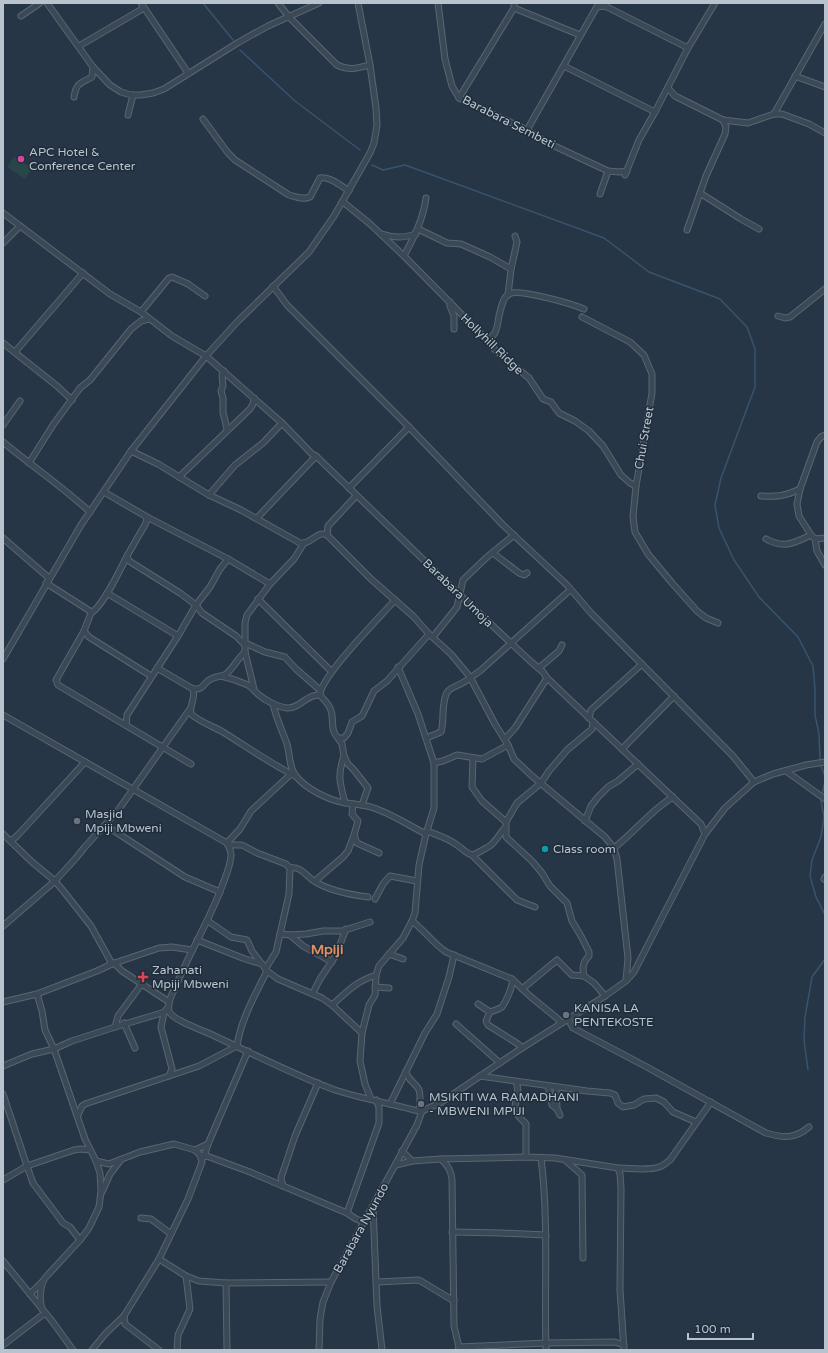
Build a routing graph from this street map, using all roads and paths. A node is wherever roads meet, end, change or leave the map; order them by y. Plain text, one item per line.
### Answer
1 (40, 3) edge
2 (47, 3) edge
3 (278, 3) edge
4 (319, 3) edge
5 (358, 3) edge
6 (438, 3) edge
7 (715, 3) edge
8 (142, 5) edge
9 (598, 5) edge
10 (514, 6) edge
11 (21, 16) dead end
12 (289, 17) junction
13 (825, 24) edge
14 (580, 35) junction
15 (79, 46) junction
16 (688, 48) junction
17 (370, 65) junction
18 (564, 66) junction
19 (93, 67) junction
20 (188, 73) junction
21 (796, 76) junction
22 (825, 87) edge
23 (668, 88) junction
24 (132, 95) junction
25 (74, 97) dead end
26 (459, 98) junction
27 (656, 112) junction
28 (774, 114) junction
29 (128, 115) dead end
30 (203, 119) dead end
31 (723, 120) junction
32 (825, 124) edge
33 (527, 130) junction
34 (823, 132) edge
35 (608, 171) junction
36 (348, 191) junction
37 (700, 193) junction
38 (600, 194) dead end
39 (426, 198) dead end
40 (343, 202) junction
41 (3, 213) edge
42 (20, 226) junction
43 (759, 229) dead end
44 (687, 230) dead end
45 (417, 231) junction
46 (379, 232) junction
47 (515, 236) dead end
48 (3, 243) edge
49 (404, 256) junction
50 (511, 269) junction
51 (83, 273) junction
52 (273, 286) junction
53 (825, 289) edge
54 (508, 295) junction
55 (205, 296) dead end
56 (450, 302) junction
57 (584, 309) dead end
58 (141, 312) junction
59 (582, 316) dead end
60 (778, 316) dead end
61 (149, 319) junction
62 (454, 328) dead end
63 (487, 340) junction
64 (3, 343) edge
65 (14, 352) junction
66 (206, 356) junction
67 (224, 371) junction
68 (254, 398) junction
69 (72, 400) junction
70 (20, 401) dead end
71 (282, 423) junction
72 (3, 425) edge
73 (409, 427) junction
74 (227, 430) junction
75 (825, 435) edge
76 (3, 442) edge
77 (130, 451) junction
78 (316, 456) junction
79 (29, 463) junction
80 (179, 477) junction
81 (636, 486) junction
82 (349, 488) junction
83 (800, 489) junction
84 (104, 492) junction
85 (209, 495) junction
86 (356, 496) junction
87 (761, 496) dead end
88 (90, 512) junction
89 (147, 518) junction
90 (257, 518) junction
91 (326, 533) junction
92 (514, 535) junction
93 (813, 537) junction
94 (3, 538) edge
95 (825, 538) edge
96 (766, 539) dead end
97 (304, 544) junction
98 (492, 553) junction
99 (127, 556) junction
100 (228, 559) junction
101 (825, 565) edge
102 (527, 573) dead end
103 (49, 578) junction
104 (46, 584) junction
105 (270, 584) junction
106 (570, 590) junction
107 (107, 593) junction
108 (460, 595) junction
109 (258, 599) junction
110 (395, 600) junction
111 (196, 604) junction
112 (91, 613) junction
113 (718, 623) dead end
114 (84, 631) junction
115 (431, 635) junction
116 (178, 636) junction
117 (511, 642) junction
118 (245, 644) junction
119 (562, 645) dead end
120 (245, 652) junction
121 (3, 659) edge
122 (642, 664) junction
123 (157, 668) junction
124 (398, 668) junction
125 (539, 668) junction
126 (331, 671) junction
127 (151, 676) junction
128 (221, 676) junction
129 (470, 677) junction
130 (547, 678) junction
131 (193, 689) junction
132 (254, 689) junction
133 (320, 692) junction
134 (674, 696) junction
135 (273, 704) junction
136 (190, 709) junction
137 (3, 715) edge
138 (127, 715) junction
139 (118, 720) junction
140 (591, 720) junction
141 (126, 725) junction
142 (600, 728) junction
143 (592, 729) junction
144 (338, 738) junction
145 (344, 738) junction
146 (426, 738) junction
147 (504, 739) junction
148 (342, 744) junction
149 (508, 744) junction
150 (164, 747) junction
151 (622, 749) junction
152 (344, 756) junction
153 (473, 758) junction
154 (85, 762) junction
155 (825, 762) edge
156 (434, 763) junction
157 (191, 764) dead end
158 (638, 764) junction
159 (786, 770) junction
160 (293, 775) junction
161 (754, 782) junction
162 (541, 783) junction
163 (133, 791) junction
164 (673, 797) junction
165 (825, 799) edge
166 (345, 803) junction
167 (353, 804) junction
168 (362, 804) junction
169 (585, 821) junction
170 (701, 824) junction
171 (105, 825) junction
172 (506, 825) junction
173 (710, 826) junction
174 (426, 832) junction
175 (3, 834) edge
176 (705, 834) junction
177 (354, 835) junction
178 (10, 841) junction
179 (228, 844) junction
180 (614, 848) junction
181 (379, 853) dead end
182 (472, 855) junction
183 (290, 868) junction
184 (315, 881) junction
185 (417, 881) junction
186 (55, 882) junction
187 (220, 892) junction
188 (368, 897) dead end
189 (375, 899) dead end
190 (535, 907) dead end
191 (208, 921) junction
192 (412, 921) junction
193 (370, 922) dead end
194 (3, 926) edge
195 (346, 929) junction
196 (280, 934) junction
197 (290, 935) junction
198 (197, 940) junction
199 (192, 950) junction
200 (389, 954) junction
201 (454, 956) junction
202 (403, 959) dead end
203 (332, 962) junction
204 (113, 963) junction
205 (266, 968) junction
206 (376, 974) junction
207 (584, 976) junction
208 (512, 979) junction
209 (626, 981) junction
210 (141, 984) junction
211 (375, 987) junction
212 (389, 988) dead end
213 (522, 989) junction
214 (313, 993) junction
215 (37, 994) junction
216 (605, 996) junction
217 (3, 1002) edge
218 (332, 1004) junction
219 (478, 1004) dead end
220 (168, 1008) junction
221 (490, 1012) junction
222 (568, 1019) junction
223 (561, 1023) junction
224 (124, 1024) junction
225 (456, 1024) dead end
226 (115, 1026) junction
227 (362, 1033) junction
228 (237, 1046) junction
229 (135, 1048) dead end
230 (522, 1048) junction
231 (54, 1049) junction
232 (248, 1051) junction
233 (500, 1063) junction
234 (3, 1066) edge
235 (172, 1069) junction
236 (406, 1072) junction
237 (177, 1073) junction
238 (169, 1076) junction
239 (480, 1076) junction
240 (516, 1082) junction
241 (318, 1083) junction
242 (548, 1086) junction
243 (556, 1087) junction
244 (3, 1094) edge
245 (373, 1099) junction
246 (711, 1102) junction
247 (73, 1104) junction
248 (390, 1104) junction
249 (82, 1106) junction
250 (557, 1109) junction
251 (421, 1111) junction
252 (78, 1115) junction
253 (560, 1115) dead end
254 (696, 1122) junction
255 (809, 1127) dead end
256 (85, 1139) junction
257 (208, 1144) junction
258 (81, 1149) junction
259 (89, 1150) junction
260 (195, 1150) junction
261 (402, 1151) junction
262 (204, 1155) junction
263 (526, 1157) junction
264 (541, 1158) junction
265 (441, 1159) junction
266 (565, 1159) junction
267 (120, 1160) junction
268 (96, 1161) junction
269 (412, 1161) junction
270 (202, 1162) junction
271 (107, 1164) junction
272 (396, 1165) junction
273 (26, 1166) junction
274 (618, 1168) junction
275 (100, 1173) junction
276 (281, 1178) junction
277 (3, 1180) edge
278 (275, 1183) junction
279 (283, 1186) junction
280 (101, 1196) junction
281 (373, 1206) junction
282 (347, 1213) junction
283 (141, 1218) dead end
284 (364, 1222) junction
285 (452, 1232) junction
286 (171, 1234) junction
287 (546, 1235) junction
288 (80, 1240) junction
289 (583, 1258) dead end
290 (159, 1259) junction
291 (3, 1261) edge
292 (186, 1276) junction
293 (42, 1282) junction
294 (331, 1282) junction
295 (377, 1282) junction
296 (226, 1283) junction
297 (31, 1296) junction
298 (454, 1301) junction
299 (43, 1311) junction
300 (124, 1316) junction
301 (117, 1323) junction
302 (125, 1324) junction
303 (546, 1343) junction
304 (3, 1345) edge
305 (458, 1348) edge
306 (624, 1348) edge
307 (73, 1350) edge
308 (92, 1350) edge
309 (159, 1350) edge
310 (177, 1350) edge
311 (227, 1350) edge
312 (319, 1350) edge
313 (382, 1350) edge
314 (546, 1350) edge

1 - 11 street
2 - 15 street
3 - 12 street
4 - 12 street
5 - 17 street
6 - 26 street, Barabara Sembeti
7 - 16 street, Barabara Sembeti
8 - 15 street
8 - 20 street
9 - 14 street
9 - 16 street
10 - 14 street
10 - 26 street
12 - 17 street
12 - 20 street
13 - 21 street
14 - 18 street
15 - 19 street
16 - 23 street, Barabara Sembeti
17 - 36 street
18 - 27 street
18 - 33 street
19 - 24 street
19 - 25 street
20 - 24 street
21 - 22 street
21 - 28 street
23 - 27 street, Barabara Sembeti
23 - 31 street
24 - 29 street
26 - 33 street, Barabara Sembeti
27 - 35 street, Barabara Sembeti
28 - 31 street
28 - 34 street
30 - 36 street
31 - 37 street
32 - 34 street
33 - 35 street, Barabara Sembeti
35 - 38 street
36 - 40 street
37 - 43 street
37 - 44 street
39 - 45 street
40 - 46 street, Hollyhill Ridge
40 - 52 street
41 - 42 street, Barabara Umoja
42 - 48 street
42 - 51 street, Barabara Umoja
45 - 46 street
45 - 49 street
45 - 50 street
46 - 49 street, Hollyhill Ridge
47 - 50 street
49 - 56 street, Hollyhill Ridge
50 - 54 street
51 - 58 street, Barabara Umoja
51 - 65 street
52 - 66 street
52 - 73 street
53 - 60 street
54 - 57 street
54 - 63 street
55 - 58 street
56 - 62 street
56 - 63 street, Hollyhill Ridge
58 - 61 street, Barabara Umoja
59 - 81 street, Chui Street
61 - 66 street, Barabara Umoja
61 - 69 street
63 - 81 street, Hollyhill Ridge
64 - 65 street
65 - 69 street
66 - 67 street, Barabara Umoja
66 - 77 street
67 - 68 street, Barabara Umoja
67 - 74 street
68 - 71 street, Barabara Umoja
68 - 74 street
69 - 79 street
70 - 72 street
71 - 78 street, Barabara Umoja
71 - 85 street
73 - 82 street
73 - 92 street
74 - 80 street
75 - 83 street
76 - 79 street
77 - 80 street
77 - 84 street
78 - 82 street, Barabara Umoja
78 - 90 street
79 - 88 street
80 - 85 street
81 - 113 street, Chui Street
82 - 86 street, Barabara Umoja
83 - 87 street
83 - 93 street
84 - 88 street
84 - 89 street
85 - 90 street
86 - 91 street
86 - 108 street, Barabara Umoja
88 - 103 street
89 - 99 street
89 - 100 street
90 - 97 street
91 - 97 street
91 - 110 street
92 - 98 street
92 - 106 street
93 - 95 street
93 - 96 street
93 - 101 street
94 - 103 street
97 - 105 street
98 - 102 street
98 - 108 street
99 - 107 street
99 - 111 street
100 - 105 street
100 - 111 street
103 - 104 street
104 - 112 street
104 - 121 street
105 - 109 street
106 - 117 street
106 - 122 street
107 - 112 street
107 - 116 street
108 - 115 street
108 - 117 street, Barabara Umoja
109 - 118 street
109 - 126 street
110 - 115 street
110 - 126 street
111 - 116 street
111 - 118 street
112 - 114 street
114 - 127 street
114 - 139 street
115 - 124 street
115 - 129 street
116 - 123 street
117 - 125 street, Barabara Umoja
117 - 129 street
118 - 120 street
118 - 133 street
119 - 125 street
120 - 128 street
120 - 132 street
122 - 134 street
122 - 140 street
123 - 127 street
123 - 131 street
124 - 145 street
124 - 146 street
125 - 130 street, Barabara Umoja
126 - 133 street
127 - 138 street
128 - 131 street
128 - 132 street
129 - 146 street
129 - 147 street
130 - 140 street, Barabara Umoja
130 - 147 street
131 - 136 street
132 - 135 street
133 - 135 street
133 - 144 street
134 - 151 street
134 - 161 street
135 - 160 street
136 - 150 street
136 - 160 street
137 - 154 street
138 - 139 street
138 - 141 street
139 - 141 street
140 - 142 street, Barabara Umoja
140 - 143 street
141 - 150 street
142 - 143 street
142 - 151 street, Barabara Umoja
143 - 162 street
144 - 145 street
144 - 148 street
145 - 148 street
146 - 156 street
147 - 149 street
148 - 152 street
149 - 153 street
149 - 162 street
150 - 157 street
150 - 163 street
151 - 158 street, Barabara Umoja
152 - 166 street
152 - 168 street
153 - 156 street
153 - 172 street
154 - 163 street
154 - 178 street
155 - 159 street
156 - 174 street
158 - 164 street, Barabara Umoja
158 - 169 street
159 - 161 street
159 - 165 street
160 - 166 street
160 - 179 street
161 - 173 street
162 - 169 street
162 - 172 street
163 - 171 street
163 - 179 street
164 - 170 street, Barabara Umoja
164 - 180 street
166 - 167 street
167 - 168 street
167 - 177 street
168 - 174 street
169 - 180 street
170 - 173 street
170 - 176 street, Barabara Umoja
171 - 186 street
171 - 187 street
172 - 182 street
172 - 207 street
173 - 176 street
174 - 182 street
174 - 185 street
175 - 178 street
176 - 209 street
177 - 181 street
177 - 184 street
178 - 186 street
179 - 183 street
179 - 187 street
180 - 209 street
182 - 190 street
183 - 184 street
183 - 196 street
184 - 188 street
185 - 189 street
185 - 192 street
186 - 194 street
186 - 204 street
187 - 191 street
191 - 198 street
191 - 205 street
192 - 200 street
192 - 201 street
193 - 195 street
195 - 197 street
195 - 203 street
196 - 197 street
196 - 205 street
197 - 203 street
198 - 199 street
198 - 205 street
199 - 204 street
199 - 220 street
200 - 202 street
200 - 206 street
201 - 208 street
201 - 236 street
203 - 214 street
204 - 210 street
204 - 215 street
205 - 214 street
205 - 228 street
206 - 211 street
206 - 218 street
207 - 213 street
207 - 216 street
208 - 213 street
208 - 221 street
209 - 216 street
210 - 220 street
210 - 226 street
211 - 212 street
211 - 227 street
213 - 223 street
214 - 218 street
215 - 217 street
215 - 231 street
216 - 222 street
218 - 227 street
219 - 221 street
220 - 224 street
220 - 228 street
220 - 235 street
221 - 230 street
222 - 223 street
222 - 246 street
223 - 230 street
224 - 226 street
224 - 229 street
225 - 233 street
226 - 231 street
227 - 245 street
228 - 232 street
228 - 237 street
230 - 233 street
231 - 234 street
231 - 247 street
232 - 241 street
232 - 257 street
233 - 239 street
235 - 237 street
235 - 238 street
236 - 248 street
236 - 251 street
237 - 238 street
238 - 249 street
239 - 240 street
239 - 251 street
240 - 242 street
240 - 263 street
241 - 245 street
241 - 276 street
242 - 243 street
242 - 250 street
243 - 250 street
243 - 254 street
244 - 273 street
245 - 248 street
245 - 282 street
246 - 254 street
246 - 255 street
247 - 249 street
247 - 252 street
248 - 251 street
249 - 252 street
250 - 253 street
251 - 261 street, Barabara Nyundo
252 - 256 street
254 - 274 street
256 - 258 street
256 - 259 street
257 - 260 street
257 - 262 street
258 - 259 street
258 - 273 street
259 - 268 street
260 - 267 street
260 - 270 street
261 - 269 street
261 - 272 street, Barabara Nyundo
262 - 270 street
262 - 278 street
263 - 264 street
263 - 265 street
264 - 266 street
264 - 287 street
265 - 269 street
265 - 285 street
266 - 274 street
266 - 289 street
267 - 271 street
267 - 280 street
268 - 271 street
268 - 275 street
269 - 272 street
270 - 286 street
271 - 275 street
272 - 281 street, Barabara Nyundo
273 - 277 street
273 - 288 street
274 - 306 street
275 - 280 street
276 - 278 street
276 - 279 street
278 - 279 street
279 - 282 street
280 - 288 street
281 - 284 street, Barabara Nyundo
281 - 295 street
282 - 284 street
283 - 286 street
284 - 294 street, Barabara Nyundo
285 - 287 street
285 - 298 street
286 - 290 street
287 - 303 street
288 - 293 street
290 - 292 street
290 - 300 street
291 - 297 street
292 - 296 street
292 - 310 street
293 - 297 street
293 - 299 street
294 - 296 street
294 - 312 street, Barabara Nyundo
295 - 298 street
295 - 313 street
296 - 311 street
297 - 299 street
298 - 305 street
299 - 304 street
299 - 307 street
300 - 301 street
300 - 302 street
301 - 302 street
301 - 308 street
302 - 309 street
303 - 305 street
303 - 306 street
303 - 314 street

